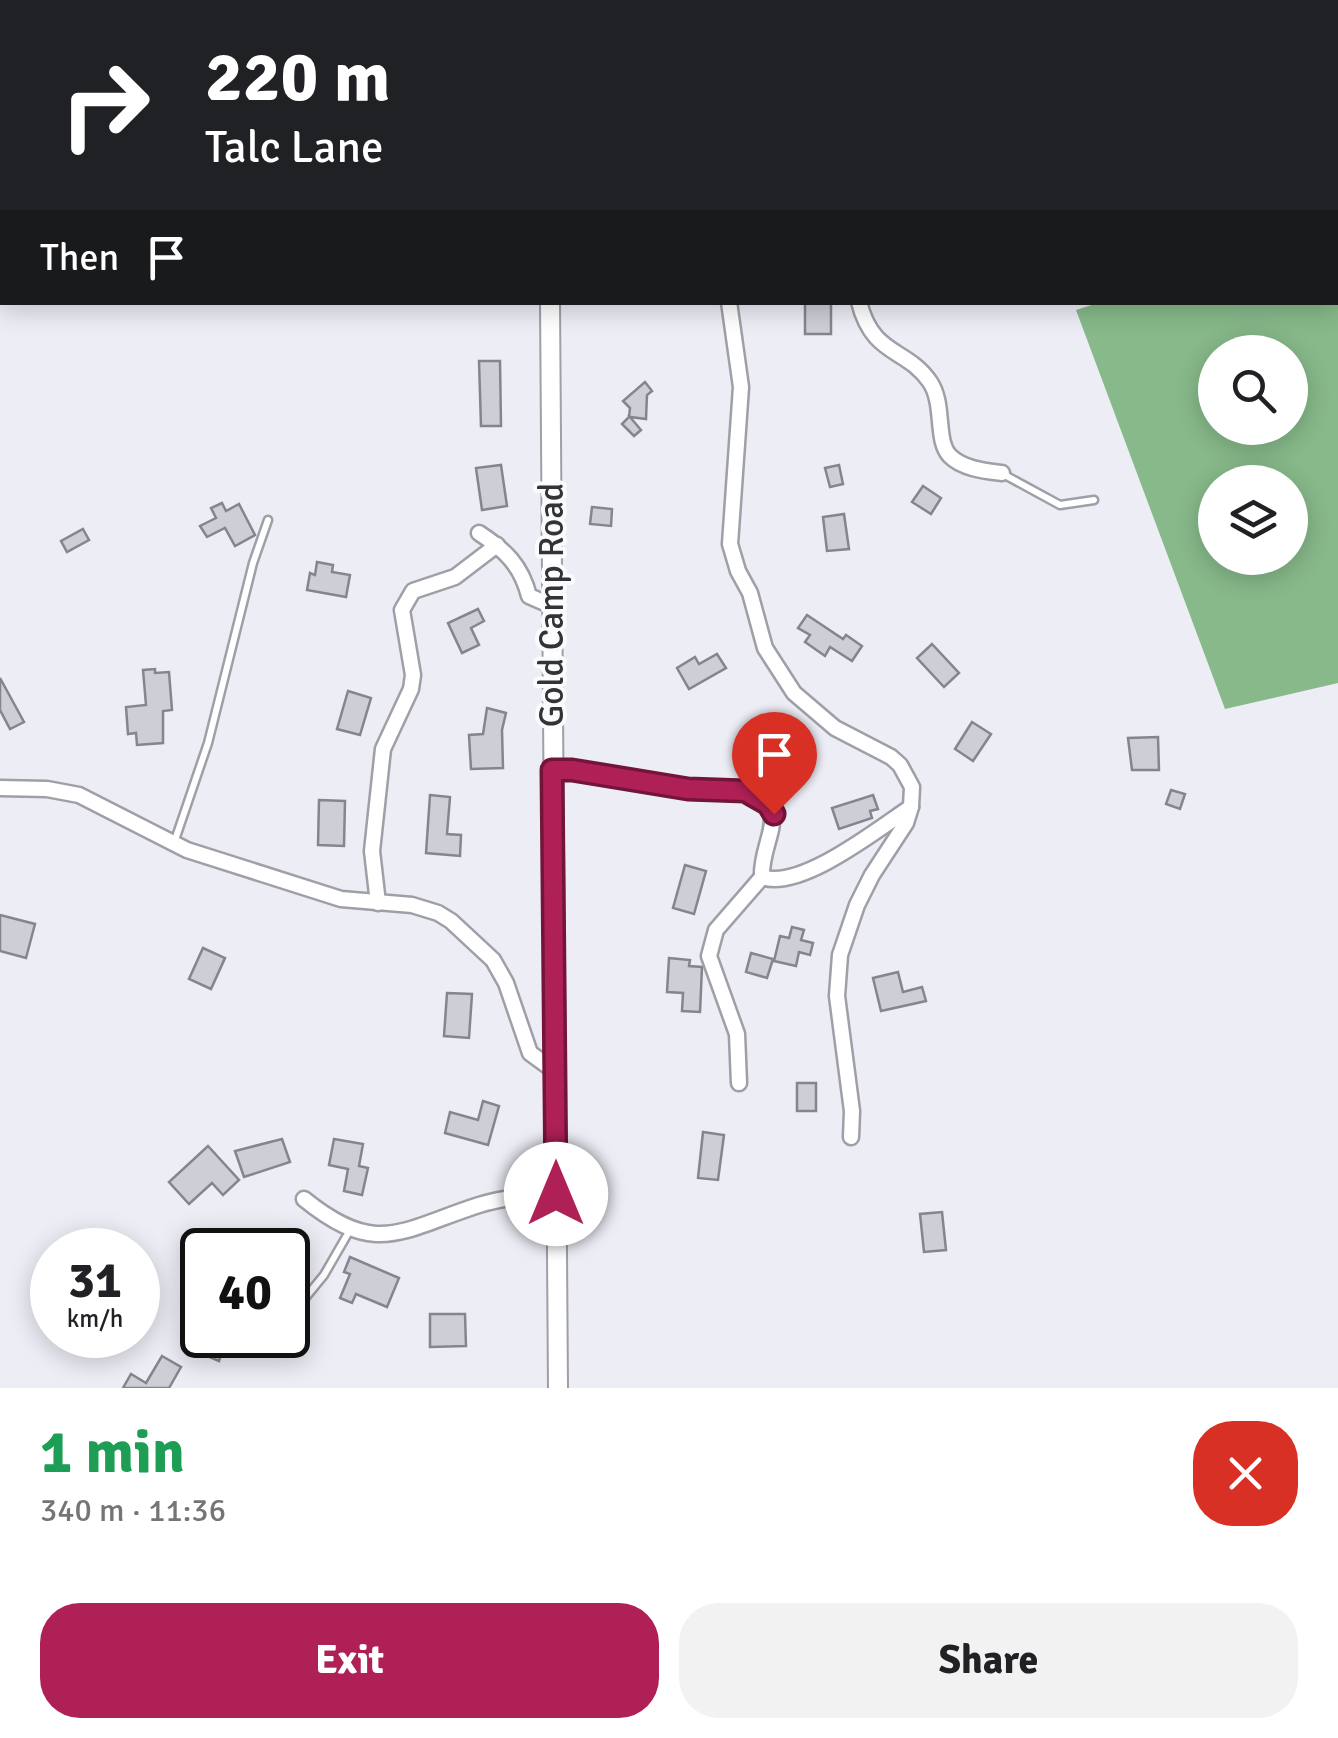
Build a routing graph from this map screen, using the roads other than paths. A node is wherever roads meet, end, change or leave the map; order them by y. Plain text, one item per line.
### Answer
1 (550, 305) edge
2 (729, 305) edge
3 (860, 305) edge
4 (1002, 474) joint
5 (1094, 500) dead end
6 (268, 520) dead end
7 (479, 534) dead end
8 (496, 545) junction
9 (552, 606) junction
10 (552, 770) junction
11 (0, 788) edge
12 (912, 807) junction
13 (174, 844) junction
14 (762, 876) junction
15 (378, 903) junction
16 (556, 1072) junction
17 (740, 1082) dead end
18 (852, 1138) dead end
19 (556, 1194) junction
20 (304, 1199) dead end
21 (350, 1229) junction
22 (310, 1293) edge
23 (558, 1388) edge

1 - 9 street, Gold Camp Road
2 - 12 street
3 - 4 street
4 - 5 lane
6 - 13 lane
7 - 8 street
8 - 9 street
8 - 15 street
9 - 10 street, Gold Camp Road
10 - 14 street
10 - 16 street, Gold Camp Road
11 - 13 street
12 - 14 street
12 - 18 street
13 - 15 street
14 - 17 street
15 - 16 street
16 - 19 street, Gold Camp Road
19 - 21 street
19 - 23 street, Gold Camp Road
20 - 21 street
21 - 22 lane

